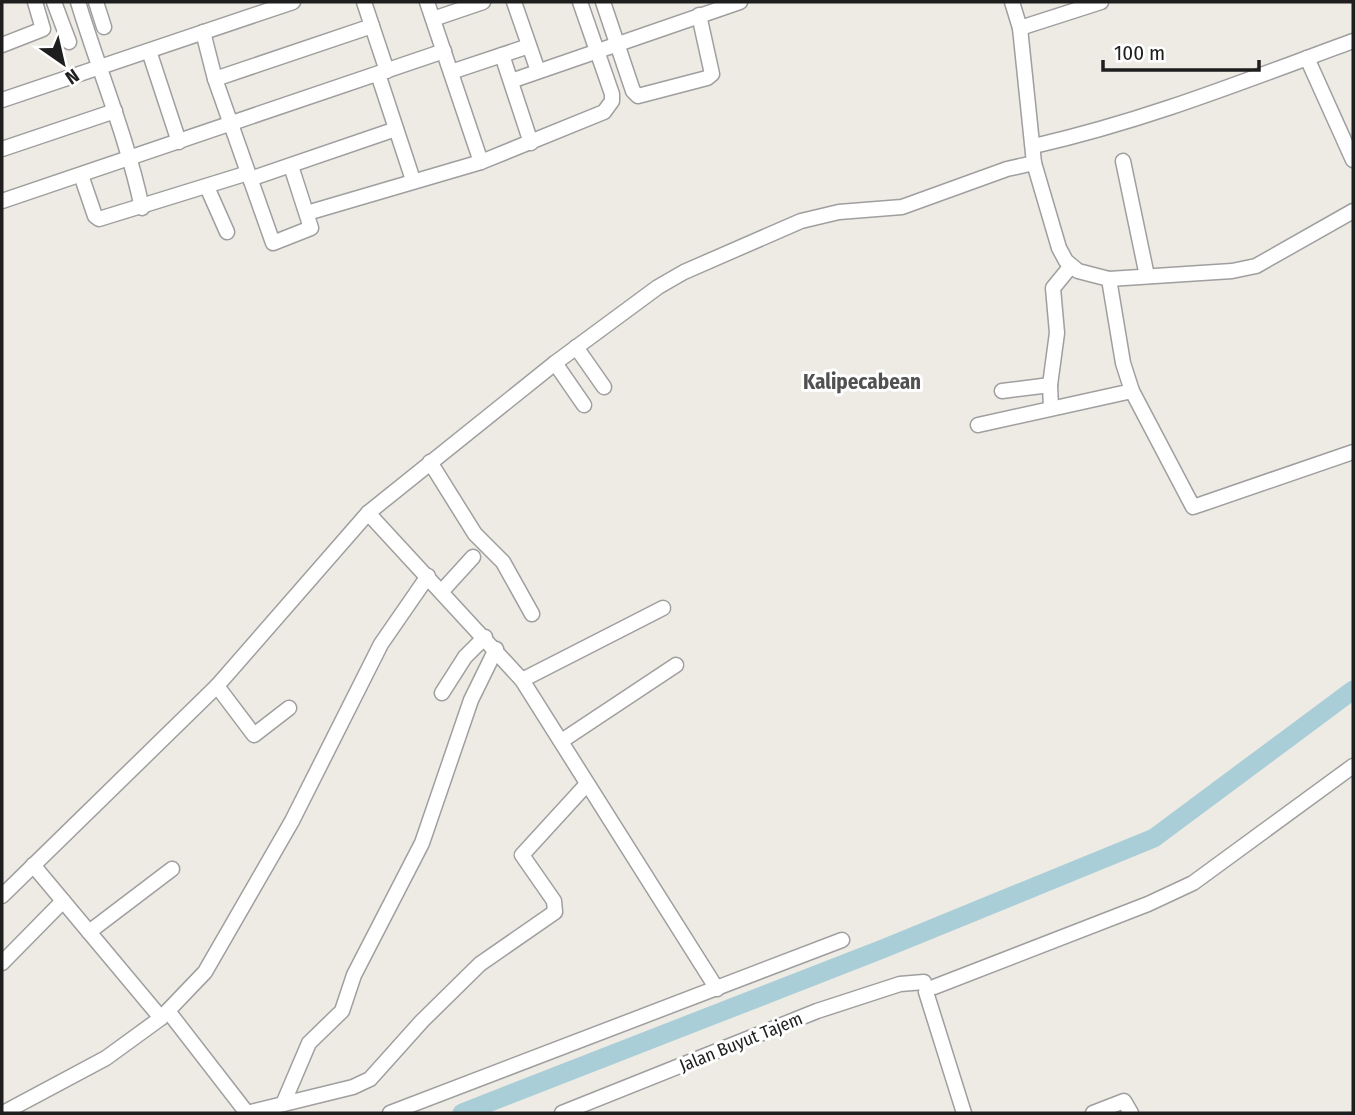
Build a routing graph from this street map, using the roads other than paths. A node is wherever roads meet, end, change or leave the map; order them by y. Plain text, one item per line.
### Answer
1 (34, 2) edge
2 (54, 2) edge
3 (78, 2) edge
4 (96, 2) edge
5 (293, 2) edge
6 (364, 2) edge
7 (427, 2) edge
8 (483, 2) edge
9 (514, 2) edge
10 (580, 2) edge
11 (603, 2) edge
12 (740, 2) edge
13 (1012, 2) edge
14 (1101, 2) edge
15 (699, 15) junction
16 (433, 19) junction
17 (372, 26) junction
18 (104, 27) dead end
19 (1020, 28) junction
20 (203, 32) junction
21 (1353, 41) edge
22 (69, 42) dead end
23 (2, 45) edge
24 (529, 46) junction
25 (607, 46) junction
26 (149, 51) junction
27 (444, 51) junction
28 (502, 55) junction
29 (1307, 58) junction
30 (98, 68) junction
31 (538, 71) junction
32 (382, 72) junction
33 (451, 72) junction
34 (215, 79) junction
35 (510, 81) junction
36 (2, 100) edge
37 (115, 111) junction
38 (231, 124) junction
39 (396, 129) junction
40 (179, 142) junction
41 (531, 142) junction
42 (1034, 146) junction
43 (2, 149) edge
44 (132, 158) junction
45 (1353, 160) edge
46 (1123, 161) dead end
47 (481, 162) junction
48 (1034, 163) junction
49 (291, 166) junction
50 (81, 175) junction
51 (249, 176) junction
52 (413, 180) junction
53 (207, 187) junction
54 (2, 201) edge
55 (142, 208) junction
56 (1353, 211) edge
57 (307, 213) junction
58 (227, 232) dead end
59 (1071, 266) junction
60 (1147, 276) junction
61 (1109, 279) junction
62 (576, 347) junction
63 (555, 363) junction
64 (1050, 384) junction
65 (604, 387) dead end
66 (1002, 391) dead end
67 (1132, 391) junction
68 (584, 405) dead end
69 (1051, 407) junction
70 (978, 425) dead end
71 (1353, 452) edge
72 (429, 462) junction
73 (368, 513) junction
74 (473, 557) dead end
75 (428, 576) junction
76 (442, 591) junction
77 (663, 608) dead end
78 (532, 614) dead end
79 (485, 636) junction
80 (496, 649) junction
81 (676, 665) dead end
82 (522, 680) junction
83 (217, 687) junction
84 (442, 693) dead end
85 (289, 708) dead end
86 (563, 740) junction
87 (1353, 766) edge
88 (587, 784) junction
89 (36, 862) junction
90 (172, 869) dead end
91 (2, 896) edge
92 (64, 901) junction
93 (89, 932) junction
94 (842, 940) dead end
95 (2, 963) edge
96 (928, 987) junction
97 (718, 989) junction
98 (165, 1015) junction
99 (283, 1104) junction
100 (3, 1113) edge
101 (247, 1113) edge
102 (390, 1113) edge
103 (562, 1113) edge
104 (964, 1113) edge
105 (1093, 1113) edge
106 (1131, 1113) edge

1 - 23 street
2 - 22 street
3 - 30 street
4 - 18 street
5 - 20 street
6 - 17 street
7 - 16 street
8 - 16 street
9 - 24 street
10 - 25 street
11 - 25 street
12 - 15 street
13 - 19 street
14 - 19 street
15 - 25 street
15 - 25 street
16 - 27 street
17 - 32 street
17 - 34 street
19 - 42 street
20 - 26 street
20 - 34 street
21 - 29 street
24 - 28 street
24 - 31 street
25 - 31 street
25 - 41 street
26 - 30 street
26 - 40 street
27 - 32 street
27 - 33 street
28 - 33 street
28 - 35 street
29 - 42 street
29 - 45 street
30 - 36 street
30 - 37 street
31 - 35 street
32 - 38 street
32 - 39 street
33 - 47 street
34 - 38 street
35 - 41 street
37 - 43 street
37 - 44 street
38 - 40 street
38 - 51 street
39 - 49 street
39 - 52 street
40 - 44 street
41 - 47 street
42 - 48 street
44 - 50 street
44 - 55 street
46 - 60 street
47 - 52 street
48 - 59 street
48 - 62 street
49 - 51 street
49 - 57 street
50 - 54 street
50 - 55 street
51 - 53 street
51 - 57 street
52 - 57 street
53 - 55 street
53 - 58 street
56 - 60 street
59 - 61 street
59 - 64 street
60 - 61 street
61 - 67 street
62 - 63 street
62 - 65 street
63 - 68 street
63 - 72 street
64 - 66 street
64 - 69 street
67 - 69 street
67 - 71 street
69 - 70 street
72 - 73 street
72 - 78 street
73 - 75 street
73 - 83 street
74 - 76 street
75 - 76 street
75 - 98 street
76 - 79 street
77 - 82 street
79 - 80 street
79 - 84 street
80 - 82 street
80 - 99 street
81 - 86 street
82 - 86 street
83 - 85 street
83 - 89 street
86 - 88 street
87 - 96 street, Jalan Buyut Tajem
88 - 97 street
88 - 99 street
89 - 91 street
89 - 92 street
90 - 93 street
92 - 93 street
92 - 95 street
93 - 98 street
94 - 97 street
96 - 103 street, Jalan Buyut Tajem
96 - 104 street
97 - 102 street
98 - 100 street
98 - 101 street
99 - 101 street
105 - 106 street

